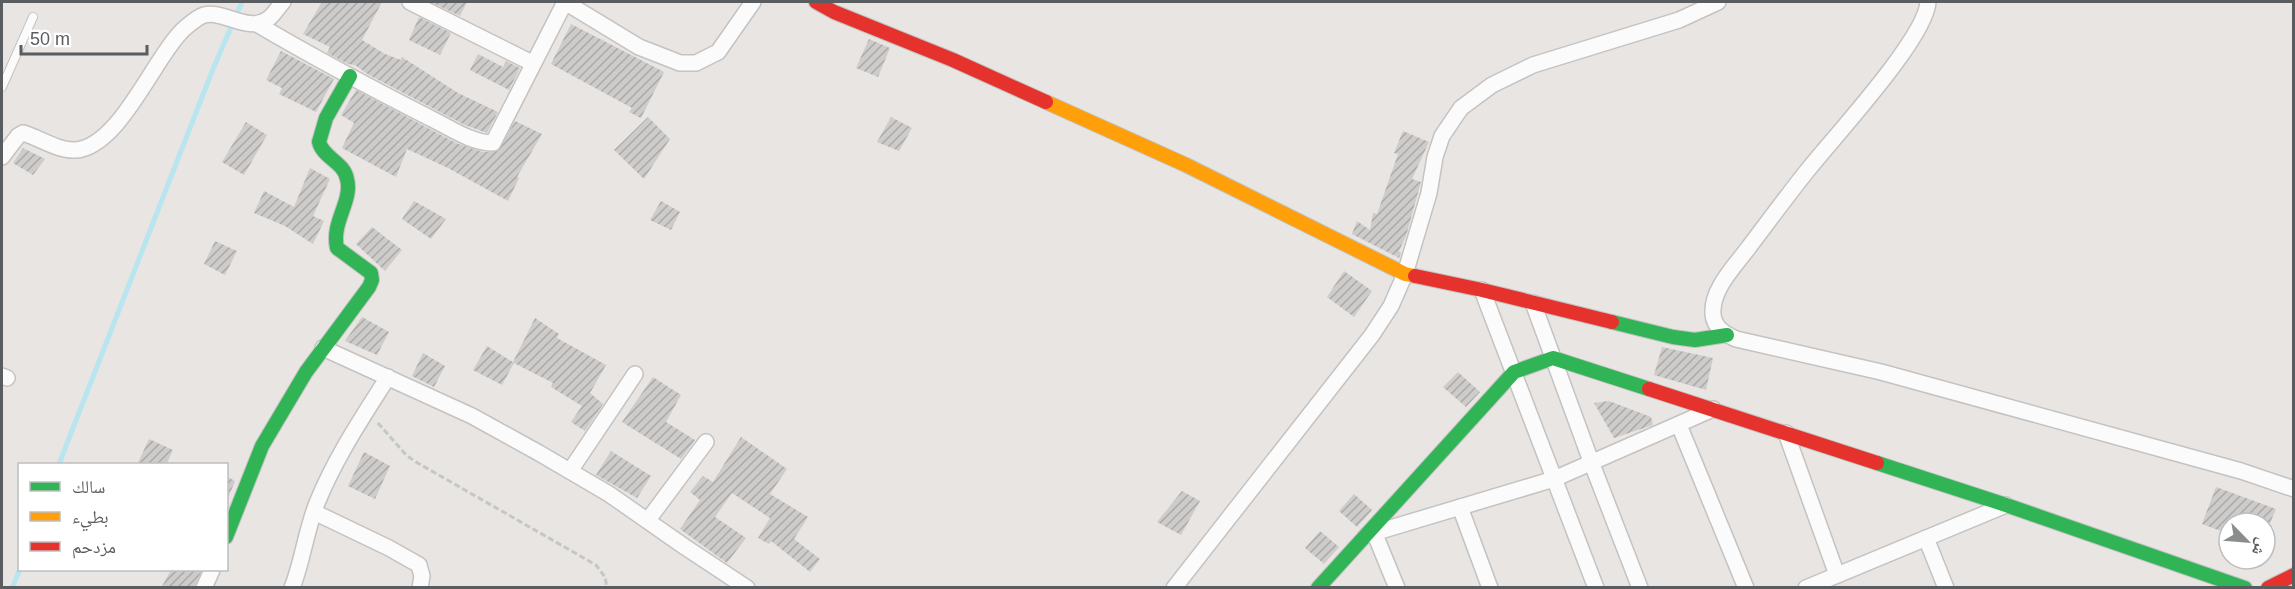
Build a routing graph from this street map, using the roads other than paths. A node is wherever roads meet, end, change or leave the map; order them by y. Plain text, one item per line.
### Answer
1 (283, 2) edge
2 (410, 2) edge
3 (565, 2) edge
4 (753, 2) edge
5 (816, 2) edge
6 (1718, 2) edge
7 (1928, 2) edge
8 (205, 8) edge
9 (33, 17) dead end
10 (256, 24) junction
11 (532, 63) junction
12 (350, 76) junction
13 (2, 87) edge
14 (2, 157) edge
15 (1405, 274) junction
16 (1482, 290) junction
17 (1533, 303) junction
18 (1727, 335) junction
19 (323, 348) junction
20 (1554, 358) junction
21 (1514, 372) junction
22 (635, 374) dead end
23 (388, 377) junction
24 (1713, 409) junction
25 (1679, 425) junction
26 (1786, 433) junction
27 (706, 442) dead end
28 (1592, 464) junction
29 (570, 471) junction
30 (1554, 479) junction
31 (2294, 489) edge
32 (2006, 505) junction
33 (1460, 507) junction
34 (314, 512) junction
35 (648, 520) junction
36 (228, 532) edge
37 (1370, 534) junction
38 (1926, 538) junction
39 (212, 571) edge
40 (1837, 575) junction
41 (2290, 578) edge
42 (204, 588) edge
43 (292, 588) edge
44 (420, 588) edge
45 (747, 588) edge
46 (1174, 588) edge
47 (1318, 588) edge
48 (1396, 588) edge
49 (1490, 588) edge
50 (1596, 588) edge
51 (1640, 588) edge
52 (1746, 588) edge
53 (1806, 588) edge
54 (1946, 588) edge
55 (2245, 588) edge
56 (2268, 588) edge

1 - 10 street
2 - 11 street
3 - 4 street
3 - 11 street
5 - 15 street
6 - 15 street
7 - 18 street
8 - 10 street
8 - 14 street
9 - 13 lane
10 - 12 street
11 - 12 street
12 - 19 street
15 - 16 street
15 - 46 street
16 - 17 street
16 - 21 street
17 - 18 street
17 - 20 street
18 - 31 street
19 - 23 street
19 - 36 street
20 - 21 street
20 - 24 street
20 - 28 street
21 - 30 street
21 - 37 street
22 - 29 street
23 - 29 street
23 - 34 street
24 - 25 street
24 - 26 street
25 - 28 street
25 - 52 street
26 - 32 street
26 - 40 street
27 - 35 street
28 - 30 street
28 - 51 street
29 - 35 street
30 - 33 street
30 - 50 street
32 - 38 street
32 - 55 street
33 - 37 street
33 - 49 street
34 - 43 street
34 - 44 street
35 - 45 street
37 - 47 street
37 - 48 street
38 - 40 street
38 - 54 street
39 - 42 street
40 - 53 street
41 - 56 street

